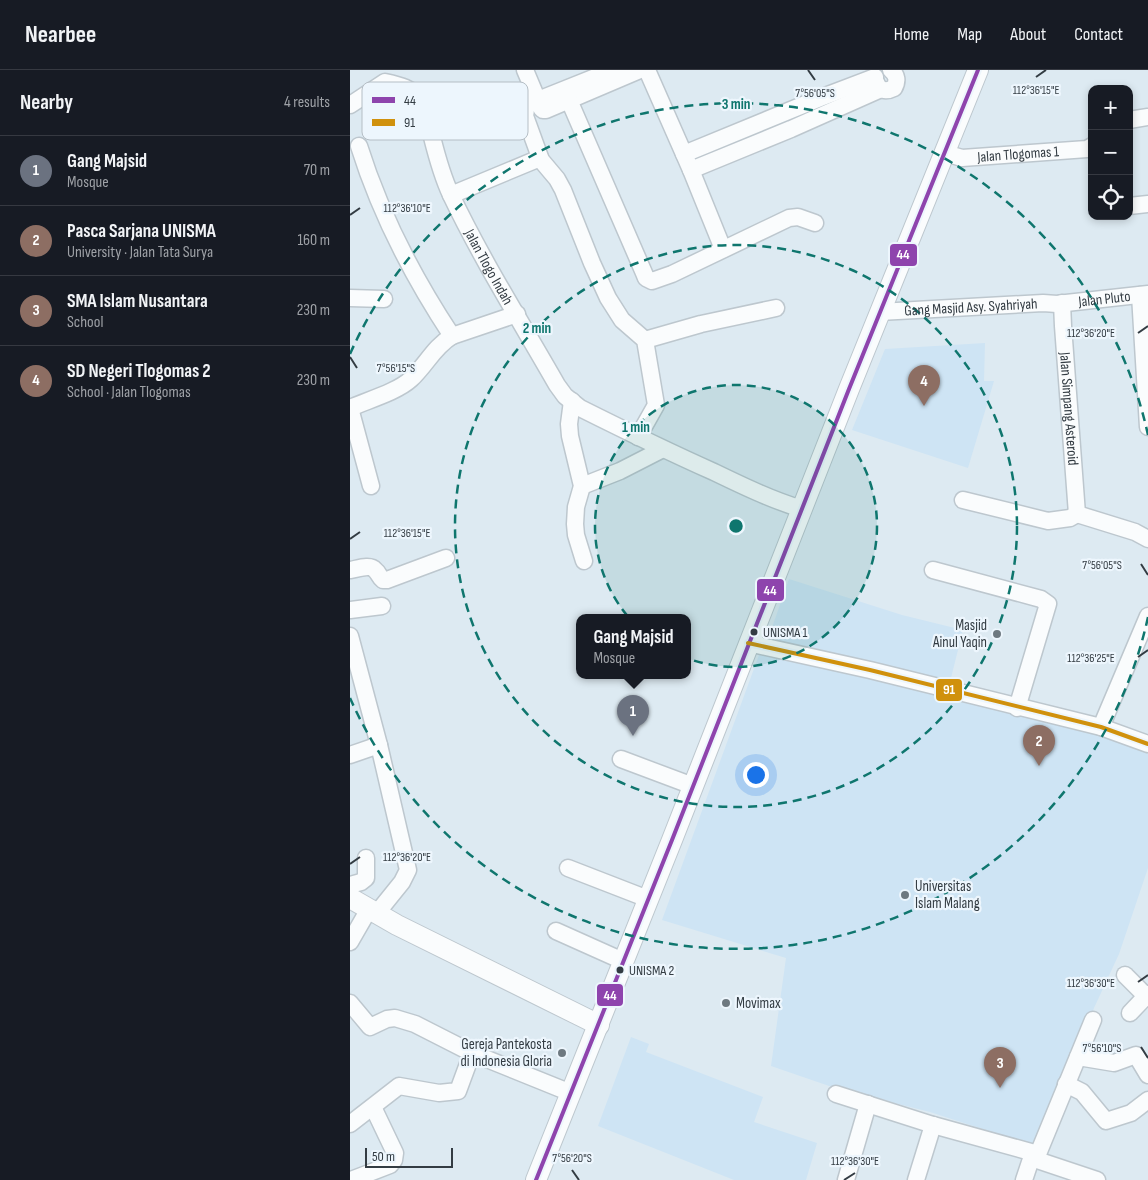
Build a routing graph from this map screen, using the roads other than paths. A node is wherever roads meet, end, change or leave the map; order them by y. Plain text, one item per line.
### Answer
1 (525, 70) edge
2 (613, 70) edge
3 (640, 70) edge
4 (647, 70) edge
5 (978, 70) edge
6 (880, 75) edge
7 (383, 76) edge
8 (394, 82) edge
9 (362, 94) edge
10 (537, 100) junction
11 (569, 100) junction
12 (528, 104) edge
13 (350, 105) edge
14 (784, 113) junction
15 (1148, 117) edge
16 (1133, 119) edge
17 (528, 124) edge
18 (791, 130) junction
19 (433, 140) edge
20 (359, 146) dead end
21 (1088, 147) edge
22 (684, 154) junction
23 (944, 154) junction
24 (540, 158) junction
25 (691, 170) junction
26 (451, 195) junction
27 (1148, 204) edge
28 (1133, 206) edge
29 (815, 223) dead end
30 (724, 249) junction
31 (1144, 295) edge
32 (350, 298) edge
33 (384, 299) dead end
34 (1062, 303) junction
35 (776, 308) dead end
36 (879, 312) junction
37 (517, 314) junction
38 (452, 336) junction
39 (645, 340) junction
40 (1146, 374) edge
41 (572, 401) junction
42 (350, 408) edge
43 (1148, 427) edge
44 (638, 437) junction
45 (355, 448) edge
46 (663, 449) junction
47 (371, 486) dead end
48 (582, 486) junction
49 (963, 500) dead end
50 (802, 509) junction
51 (1077, 514) junction
52 (1148, 539) edge
53 (446, 558) dead end
54 (584, 561) dead end
55 (350, 570) edge
56 (933, 570) dead end
57 (382, 606) dead end
58 (350, 610) edge
59 (1148, 616) edge
60 (350, 636) edge
61 (748, 643) junction
62 (1017, 708) junction
63 (1101, 727) junction
64 (1148, 744) edge
65 (379, 745) junction
66 (350, 755) edge
67 (621, 759) dead end
68 (693, 786) junction
69 (366, 858) dead end
70 (568, 868) dead end
71 (350, 885) edge
72 (350, 898) edge
73 (648, 899) junction
74 (383, 916) junction
75 (556, 931) dead end
76 (350, 942) edge
77 (623, 961) junction
78 (1125, 975) dead end
79 (1147, 995) edge
80 (350, 1003) edge
81 (1130, 1013) dead end
82 (1092, 1020) dead end
83 (599, 1025) junction
84 (472, 1053) junction
85 (1078, 1057) junction
86 (1148, 1076) edge
87 (1066, 1084) junction
88 (571, 1094) junction
89 (836, 1094) dead end
90 (1148, 1100) edge
91 (868, 1104) junction
92 (373, 1107) junction
93 (350, 1124) edge
94 (933, 1125) junction
95 (1035, 1153) junction
96 (350, 1180) edge
97 (536, 1180) edge
98 (846, 1180) edge
99 (916, 1180) edge
100 (1024, 1180) edge
101 (1097, 1180) edge

1 - 10 street
2 - 10 street
3 - 11 street
4 - 22 street
5 - 23 main road
6 - 14 street
6 - 18 street
7 - 8 street, Jalan Tlogo Indah
9 - 13 street, Jalan Tlogo Indah
10 - 11 street
10 - 12 street
11 - 30 street
14 - 18 street
14 - 22 street
15 - 16 street
17 - 24 street
18 - 25 street
19 - 26 street, Jalan Tlogo Indah
20 - 38 street
21 - 23 street, Jalan Tlogomas 1
22 - 25 street
23 - 36 main road
24 - 26 street
24 - 39 street
25 - 30 street
26 - 37 street, Jalan Tlogo Indah
27 - 28 street
29 - 30 street
31 - 34 street, Jalan Pluto
31 - 40 street
32 - 33 street
34 - 36 street, Gang Masjid Asy. Syahriyah
34 - 51 street, Jalan Simpang Asteroid
35 - 39 street
36 - 50 main road
37 - 38 street
37 - 41 street, Jalan Tlogo Indah
38 - 42 street
39 - 44 street
40 - 43 street
41 - 44 street, Jalan Tlogo Indah
41 - 48 street
42 - 45 street
44 - 46 street, Jalan Tlogo Indah
45 - 47 street
46 - 48 street
46 - 50 street, Jalan Tlogo Indah
48 - 54 street
49 - 51 street
50 - 61 main road
51 - 52 street
53 - 55 street
56 - 62 street
57 - 58 street
59 - 63 street
60 - 65 street
61 - 62 street
61 - 68 main road
62 - 63 street
63 - 64 street
65 - 66 street
65 - 74 street
67 - 68 street
68 - 73 main road
69 - 71 street
70 - 73 street
72 - 74 main road
73 - 77 main road
74 - 76 street
74 - 83 main road
75 - 77 street
77 - 83 main road
78 - 79 street
79 - 81 street
80 - 84 street
82 - 85 street
83 - 88 main road
84 - 88 street
84 - 92 street
85 - 86 street
85 - 87 street
87 - 90 street
87 - 95 street
88 - 97 main road
89 - 91 street
91 - 94 street
91 - 98 street
92 - 93 street
92 - 96 street
94 - 95 street
94 - 99 street
95 - 100 street
95 - 101 street

